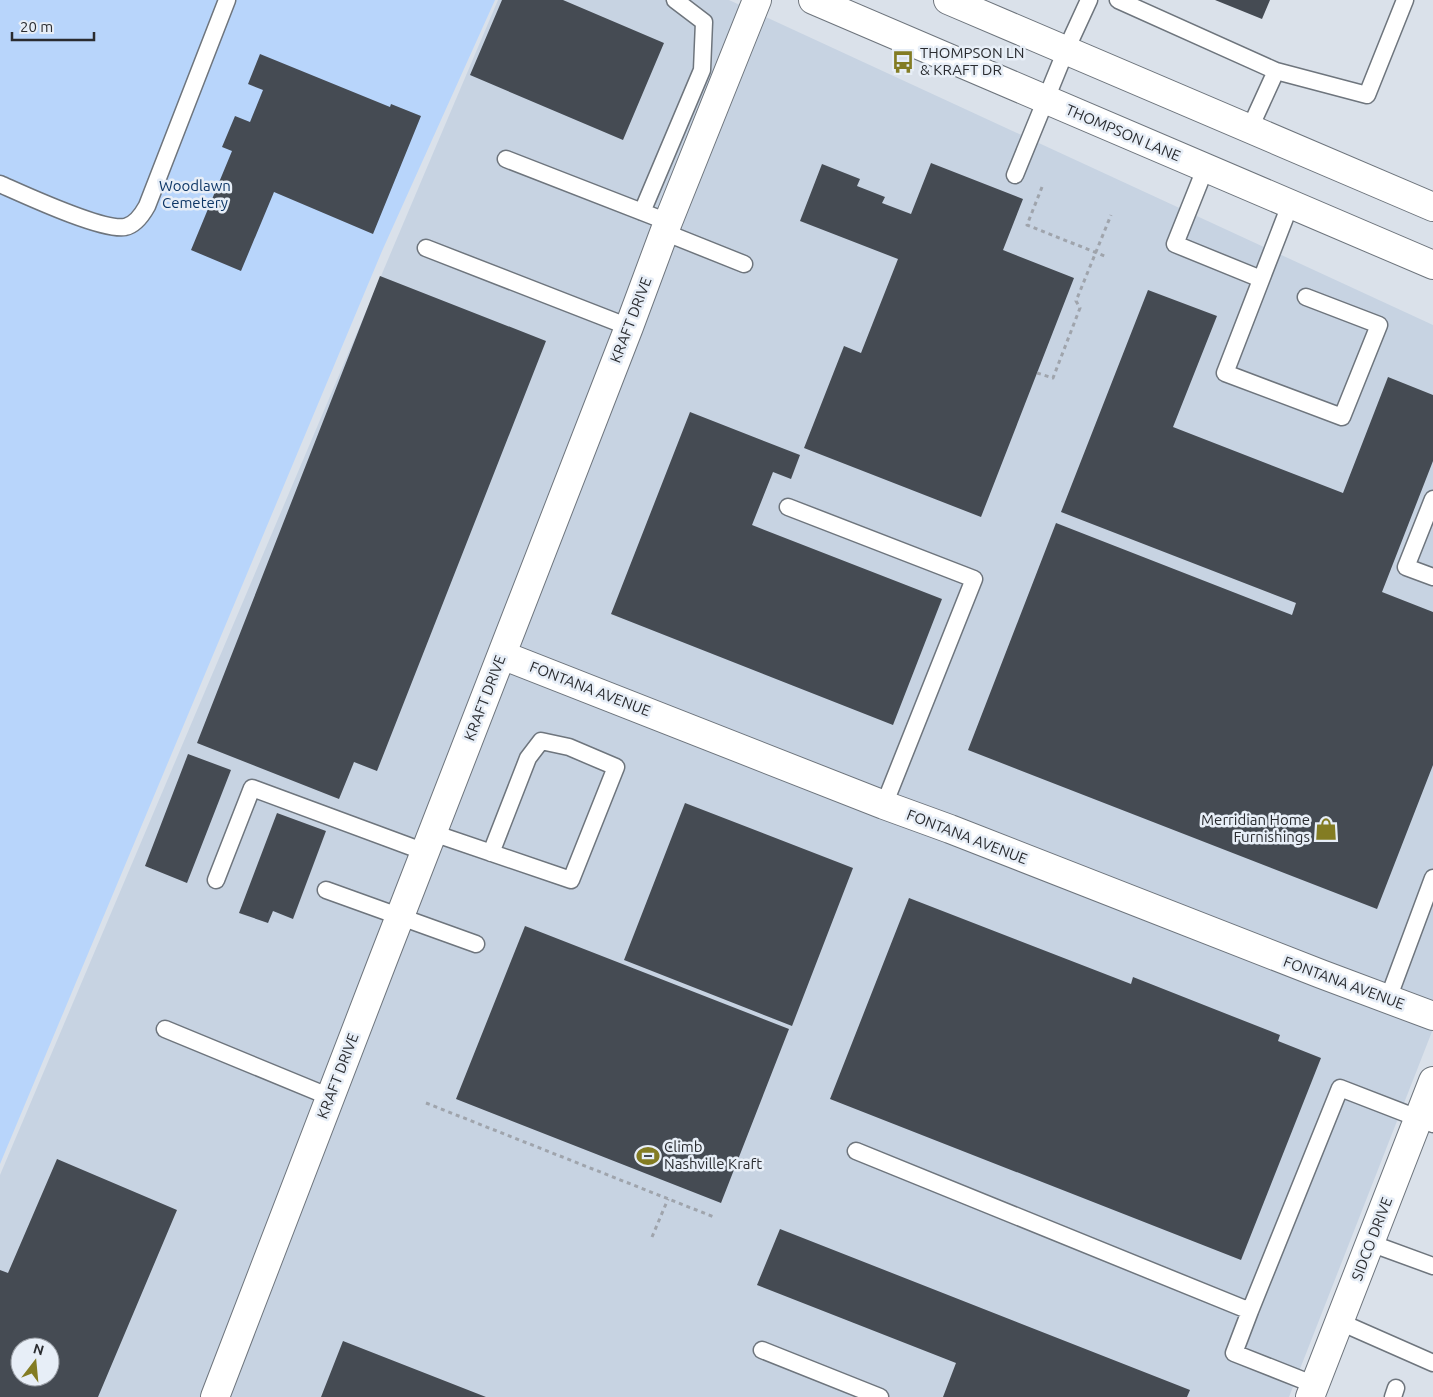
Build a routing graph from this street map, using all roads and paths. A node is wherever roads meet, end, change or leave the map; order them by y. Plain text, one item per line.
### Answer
1 (227, 0) edge
2 (675, 0) edge
3 (756, 0) edge
4 (813, 0) edge
5 (948, 0) edge
6 (1088, 0) edge
7 (1118, 0) edge
8 (1405, 0) edge
9 (1066, 50) junction
10 (1276, 71) junction
11 (1045, 100) junction
12 (1250, 128) junction
13 (506, 159) dead end
14 (1205, 169) junction
15 (1015, 176) dead end
16 (0, 184) edge
17 (1042, 187) dead end
18 (1290, 205) junction
19 (1433, 207) edge
20 (642, 212) junction
21 (1111, 215) dead end
22 (666, 227) junction
23 (426, 248) dead end
24 (1096, 252) junction
25 (1107, 257) dead end
26 (744, 264) dead end
27 (1433, 265) edge
28 (1261, 279) junction
29 (1306, 297) dead end
30 (629, 327) junction
31 (1037, 372) dead end
32 (1433, 499) edge
33 (788, 507) dead end
34 (1433, 577) edge
35 (502, 655) junction
36 (884, 805) junction
37 (429, 842) junction
38 (491, 853) junction
39 (1433, 878) edge
40 (216, 880) dead end
41 (326, 890) dead end
42 (400, 916) junction
43 (476, 944) dead end
44 (1388, 999) junction
45 (1433, 1016) edge
46 (165, 1029) dead end
47 (1433, 1082) edge
48 (330, 1097) junction
49 (426, 1103) dead end
50 (1426, 1122) edge
51 (856, 1151) dead end
52 (668, 1198) junction
53 (714, 1217) dead end
54 (652, 1237) dead end
55 (1370, 1243) junction
56 (1433, 1266) edge
57 (1250, 1311) junction
58 (1340, 1322) junction
59 (762, 1350) dead end
60 (1433, 1362) edge
61 (1313, 1391) edge
62 (215, 1397) edge
63 (880, 1397) edge

1 - 16 lane
2 - 20 lane
3 - 22 street, KRAFT DRIVE
4 - 11 street, THOMPSON LANE
5 - 9 street
6 - 9 lane
7 - 10 lane
8 - 10 lane
9 - 11 lane
9 - 12 street
10 - 12 lane
11 - 14 street, THOMPSON LANE
11 - 15 lane
12 - 19 street
13 - 20 lane
14 - 18 street, THOMPSON LANE
14 - 28 lane
17 - 24 path
18 - 27 street, THOMPSON LANE
18 - 28 lane
20 - 22 lane
21 - 24 path
22 - 26 lane
22 - 30 street, KRAFT DRIVE
23 - 30 lane
24 - 25 path
24 - 31 path
28 - 29 lane
30 - 35 street, KRAFT DRIVE
32 - 34 lane
33 - 36 lane
35 - 36 street, FONTANA AVENUE
35 - 37 street, KRAFT DRIVE
36 - 44 street, FONTANA AVENUE
37 - 38 lane
37 - 40 lane
37 - 42 street, KRAFT DRIVE
38 - 38 lane
39 - 44 lane
41 - 42 lane
42 - 43 lane
42 - 48 street, KRAFT DRIVE
44 - 45 street, FONTANA AVENUE
46 - 48 lane
47 - 50 street, SIDCO DRIVE
48 - 62 street, KRAFT DRIVE
49 - 52 path
50 - 55 street, SIDCO DRIVE
50 - 57 lane
51 - 57 lane
52 - 53 path
52 - 54 path
55 - 56 lane
55 - 58 street, SIDCO DRIVE
57 - 61 lane
58 - 60 lane
58 - 61 street, SIDCO DRIVE
59 - 63 lane

